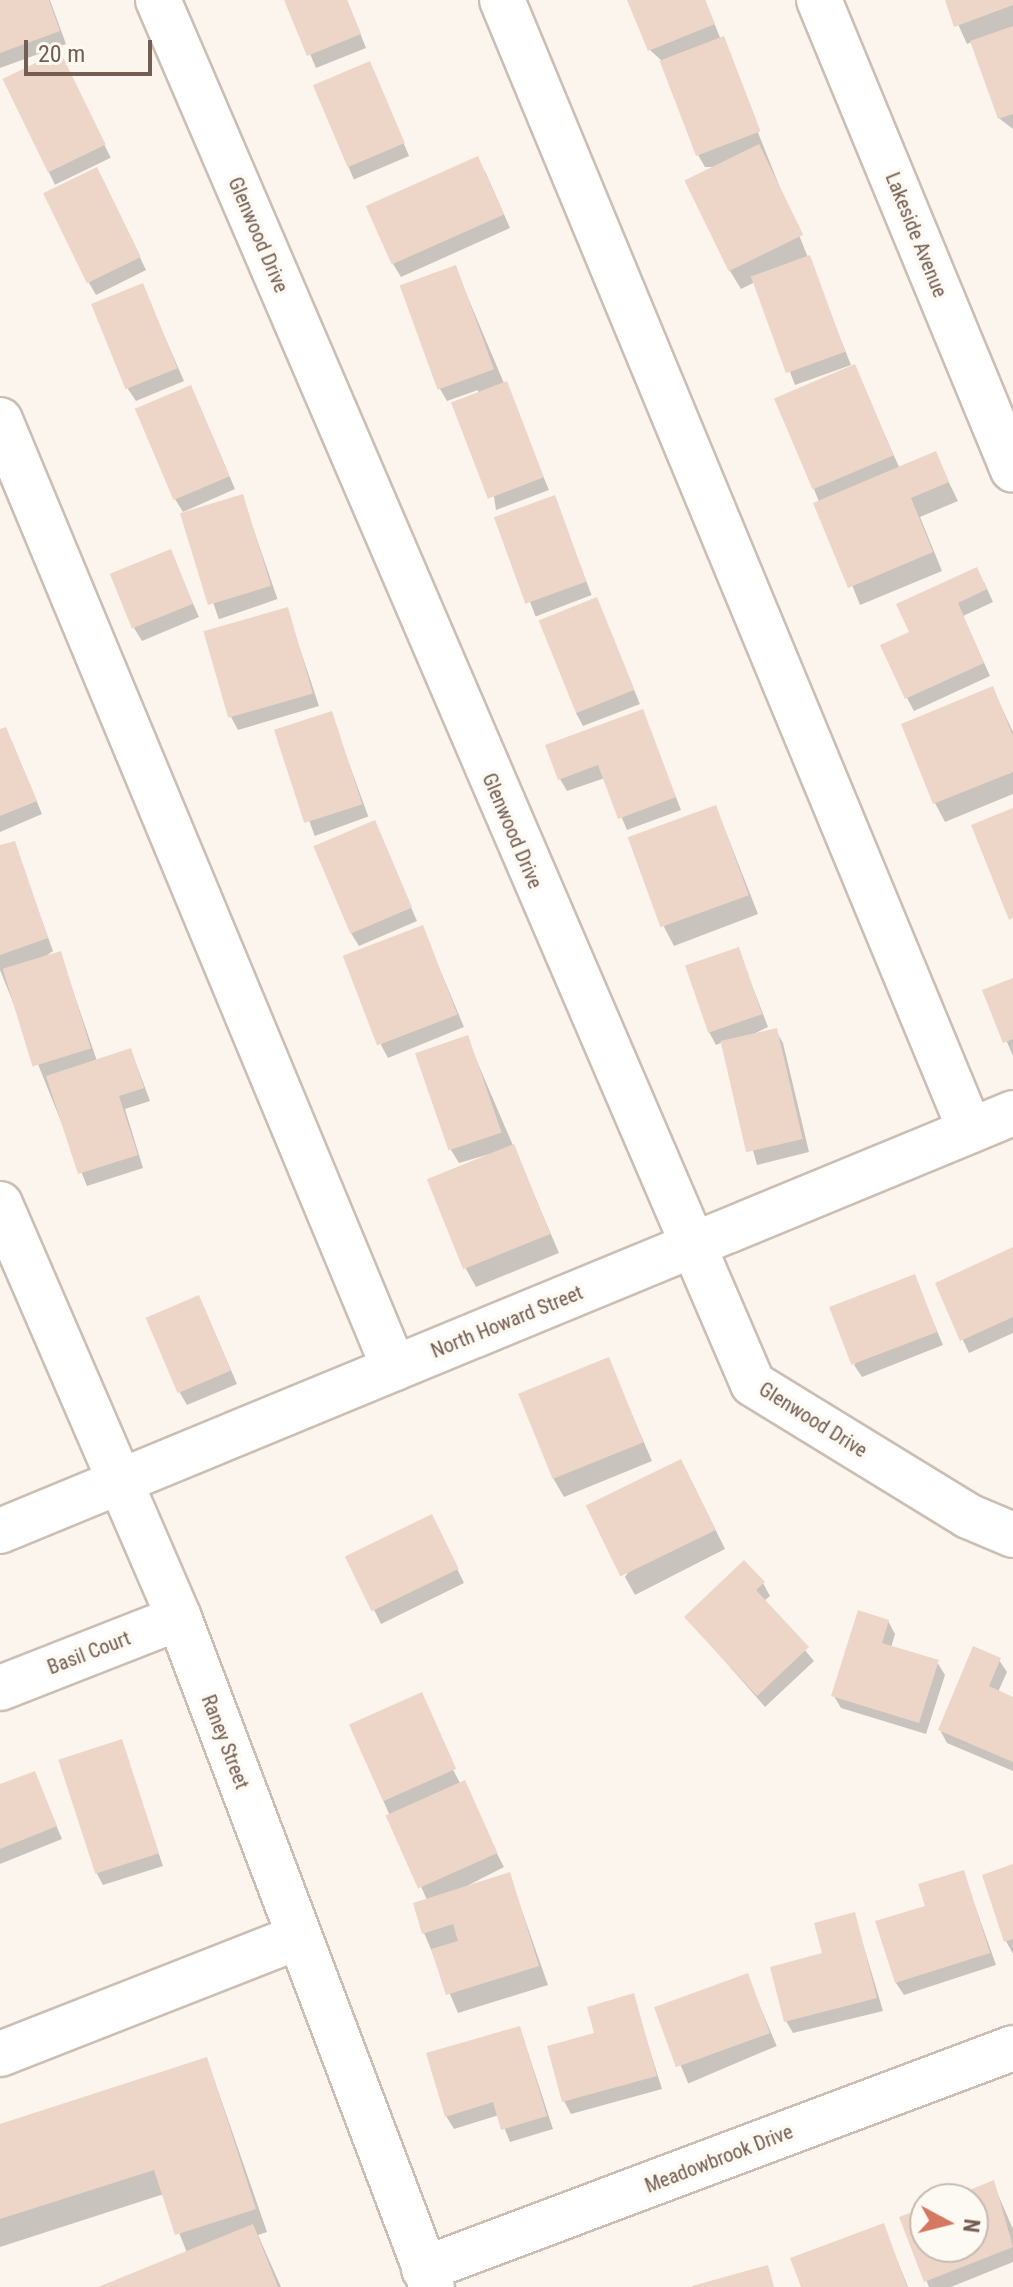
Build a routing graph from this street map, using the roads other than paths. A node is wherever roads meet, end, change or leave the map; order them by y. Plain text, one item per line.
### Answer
1 (158, 0) edge
2 (502, 0) edge
3 (819, 0) edge
4 (0, 420) edge
5 (1013, 470) edge
6 (1013, 1113) edge
7 (970, 1130) junction
8 (0, 1204) edge
9 (689, 1246) junction
10 (394, 1368) junction
11 (118, 1482) junction
12 (0, 1531) edge
13 (1013, 1535) edge
14 (179, 1618) junction
15 (0, 1688) edge
16 (299, 1937) junction
17 (1013, 2048) edge
18 (0, 2054) edge
19 (428, 2278) edge

1 - 9 street, Glenwood Drive
2 - 7 street
3 - 5 street, Lakeside Avenue
4 - 10 street
6 - 7 street, North Howard Street
7 - 9 street, North Howard Street
8 - 11 street, Raney Street
9 - 10 street, North Howard Street
9 - 13 street, Glenwood Drive
10 - 11 street, North Howard Street
11 - 12 street, North Howard Street
11 - 14 street, Raney Street
14 - 15 street, Basil Court
14 - 16 street, Raney Street
16 - 18 street
16 - 19 street, Raney Street
17 - 19 street, Meadowbrook Drive

